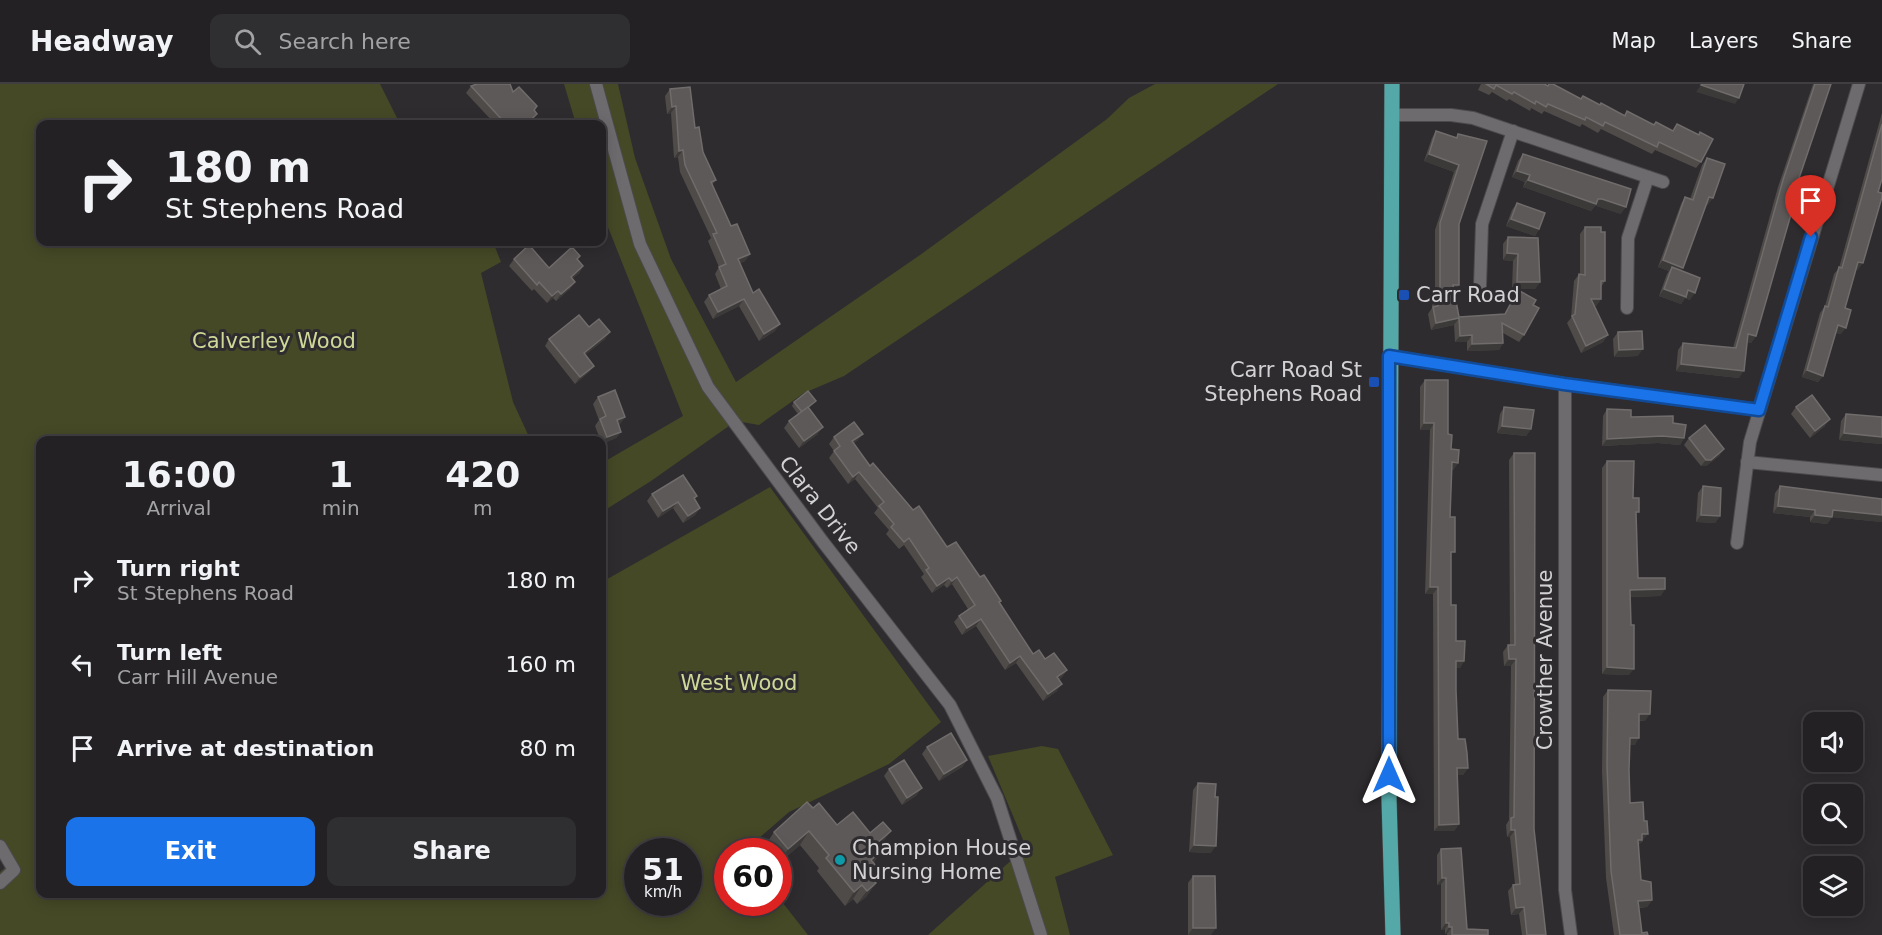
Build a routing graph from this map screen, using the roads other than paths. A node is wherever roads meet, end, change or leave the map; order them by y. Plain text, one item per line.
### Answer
1 (596, 84) edge
2 (1392, 84) edge
3 (1859, 84) edge
4 (1392, 115) junction
5 (606, 120) edge
6 (606, 120) edge
7 (1513, 131) junction
8 (1648, 177) junction
9 (1663, 182) dead end
10 (1480, 286) dead end
11 (1627, 308) dead end
12 (1389, 356) junction
13 (1564, 384) junction
14 (1759, 410) junction
15 (1747, 462) junction
16 (1882, 475) edge
17 (1737, 543) dead end
18 (0, 846) edge
19 (0, 883) edge
20 (1041, 935) edge
21 (1393, 935) edge
22 (1571, 935) edge

1 - 5 street, Clara Drive
2 - 4 main road
3 - 14 street
4 - 7 street
4 - 12 main road
6 - 20 street, Clara Drive
7 - 8 street
7 - 10 street
8 - 9 street
8 - 11 street
12 - 13 street
12 - 21 main road
13 - 14 street
13 - 22 street, Crowther Avenue
14 - 15 street
15 - 16 street
15 - 17 street
18 - 19 street

